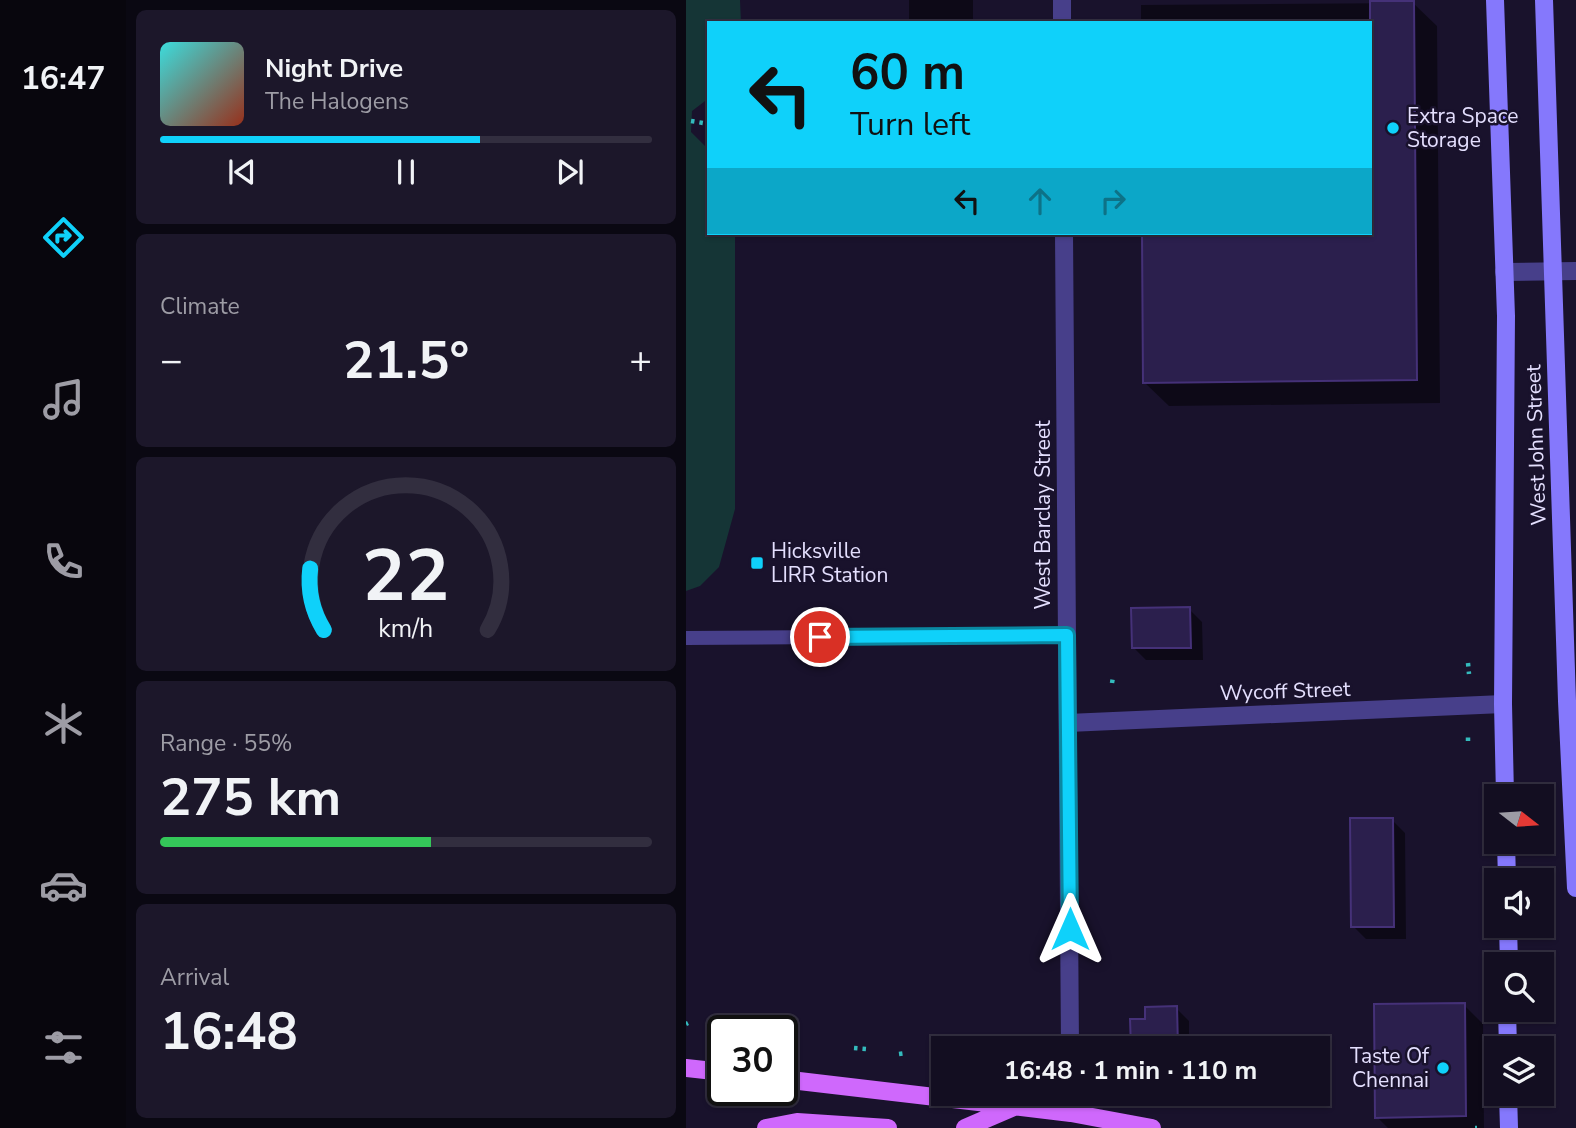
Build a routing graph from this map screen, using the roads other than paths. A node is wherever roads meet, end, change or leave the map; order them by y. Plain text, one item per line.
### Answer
1 (1062, 0) edge
2 (1495, 0) edge
3 (1544, 0) edge
4 (1062, 21) edge
5 (1064, 235) edge
6 (1576, 271) edge
7 (1504, 272) junction
8 (1552, 272) junction
9 (1067, 635) junction
10 (686, 638) edge
11 (1571, 701) edge
12 (1503, 704) junction
13 (1068, 723) junction
14 (1505, 784) edge
15 (1576, 888) edge
16 (1070, 1036) edge
17 (686, 1068) edge
18 (707, 1070) edge
19 (798, 1081) edge
20 (1071, 1106) edge
21 (1508, 1106) edge
22 (1016, 1107) junction
23 (1071, 1113) junction
24 (766, 1128) edge
25 (888, 1128) edge
26 (965, 1128) edge
27 (1152, 1128) edge
28 (1509, 1128) edge

1 - 4 street
2 - 7 main road, West John Street
3 - 8 main road, West John Street
5 - 9 street, West Barclay Street
6 - 8 street
7 - 8 street
7 - 12 main road, West John Street
8 - 11 main road, West John Street
9 - 10 lane
9 - 13 street, West Barclay Street
11 - 15 main road, West John Street
12 - 13 street, Wycoff Street
12 - 14 main road, West John Street
13 - 16 street, West Barclay Street
17 - 18 main road
19 - 22 main road
20 - 23 street
21 - 28 main road
22 - 23 main road
22 - 26 main road
23 - 27 main road
24 - 25 main road

